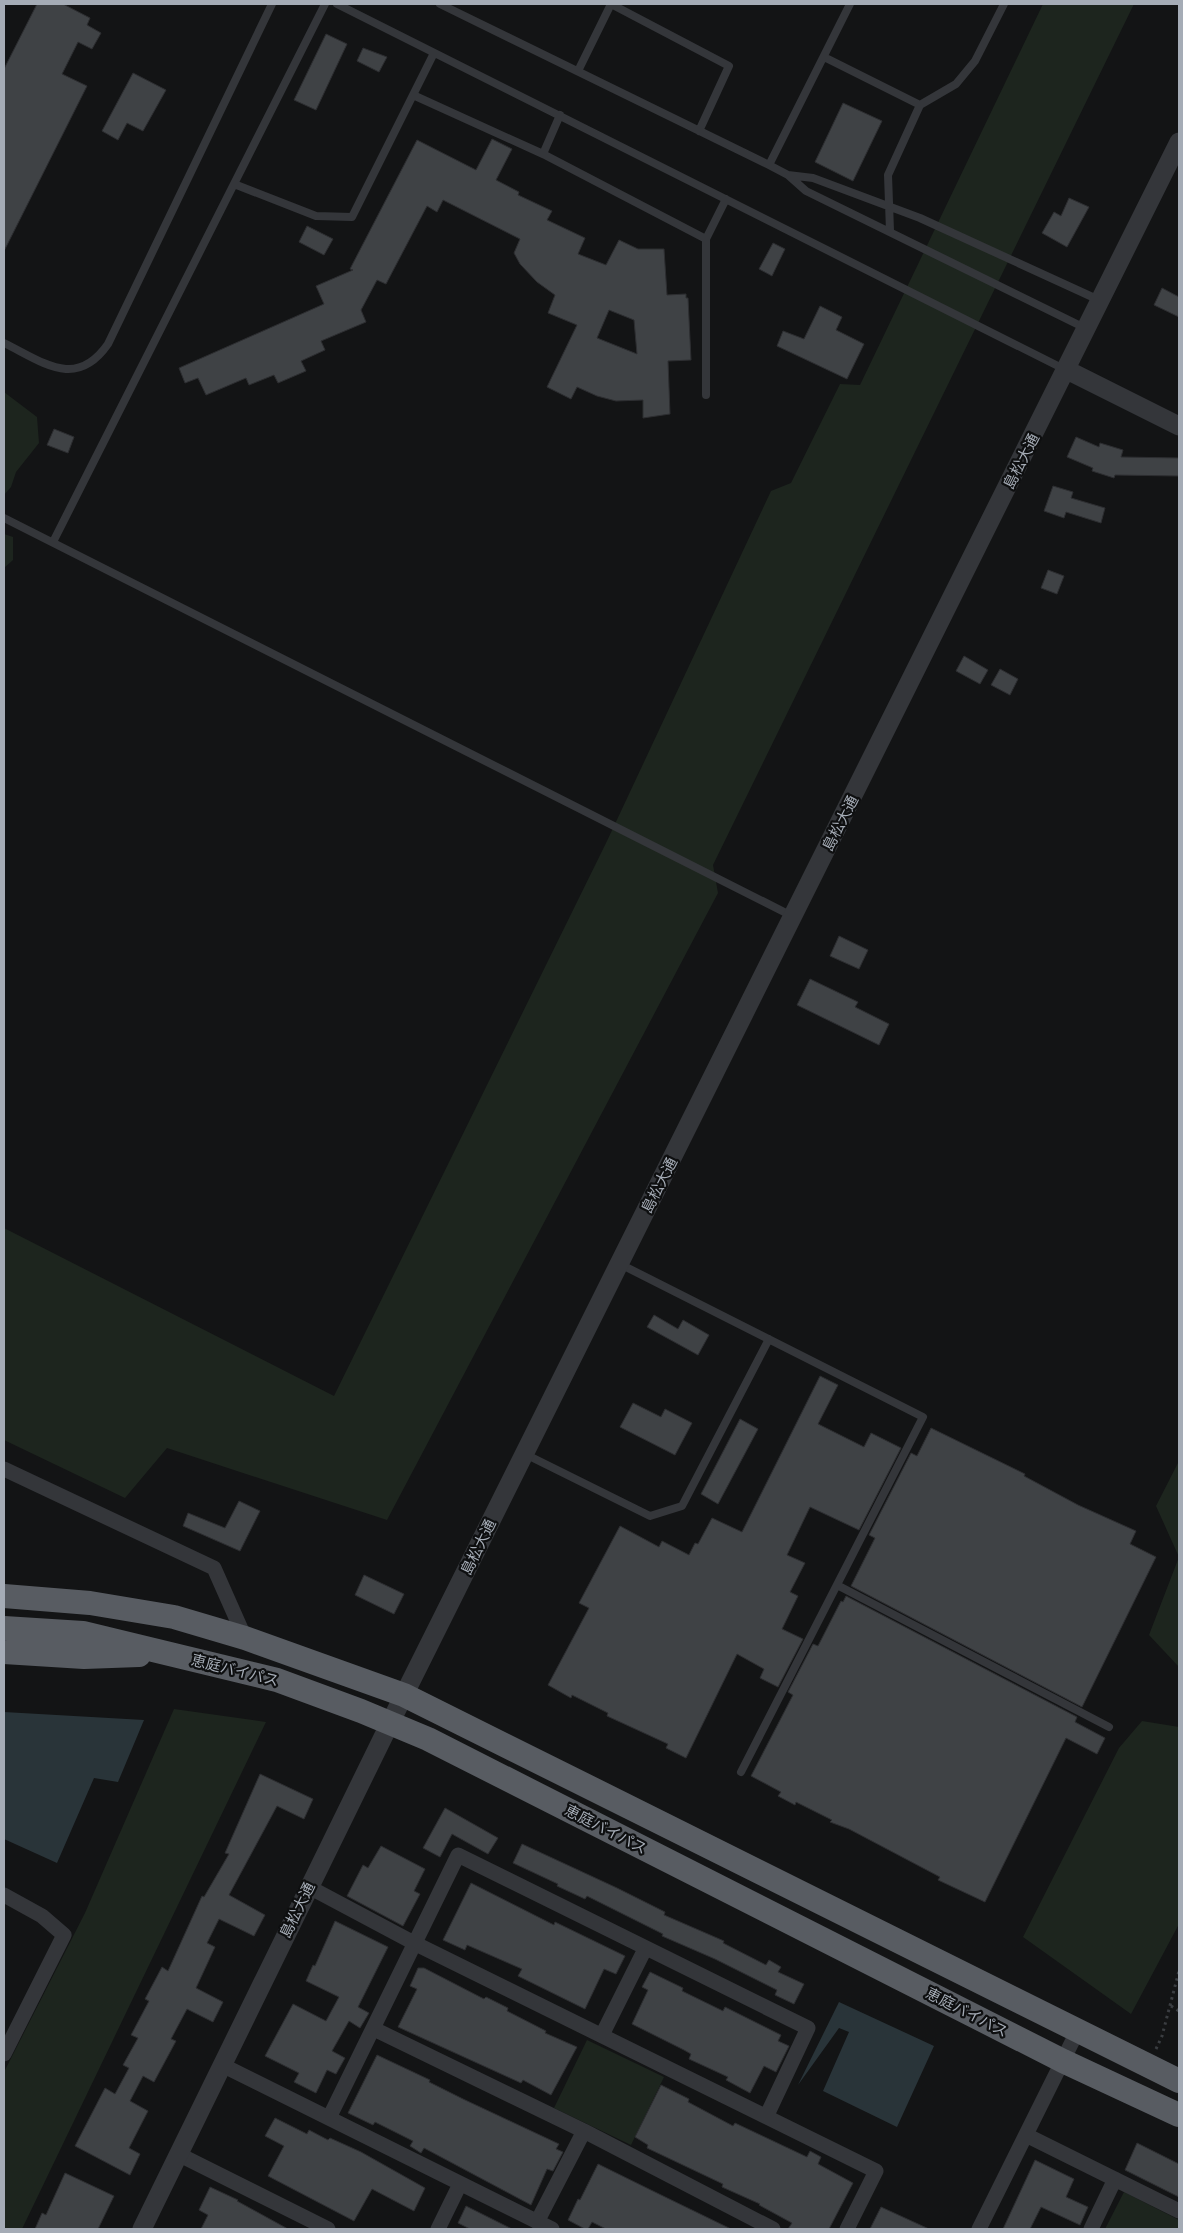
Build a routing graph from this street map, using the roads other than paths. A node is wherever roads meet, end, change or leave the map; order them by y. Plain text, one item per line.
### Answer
1 (272, 4) edge
2 (325, 4) edge
3 (337, 4) edge
4 (440, 4) edge
5 (850, 4) edge
6 (1004, 4) edge
7 (434, 53) junction
8 (824, 57) junction
9 (578, 71) junction
10 (413, 95) junction
11 (920, 105) junction
12 (560, 116) junction
13 (699, 131) junction
14 (1179, 142) edge
15 (543, 154) junction
16 (769, 165) junction
17 (788, 175) junction
18 (234, 184) junction
19 (726, 199) junction
20 (889, 206) junction
21 (890, 231) junction
22 (706, 240) junction
23 (1101, 300) junction
24 (1087, 329) junction
25 (4, 343) edge
26 (1066, 370) junction
27 (706, 396) dead end
28 (1179, 426) edge
29 (4, 518) edge
30 (54, 542) junction
31 (793, 917) junction
32 (620, 1264) junction
33 (768, 1339) junction
34 (525, 1454) junction
35 (4, 1469) edge
36 (837, 1585) junction
37 (4, 1596) edge
38 (4, 1628) edge
39 (245, 1638) junction
40 (4, 1652) edge
41 (169, 1654) junction
42 (404, 1695) junction
43 (390, 1723) junction
44 (1109, 1727) dead end
45 (741, 1772) dead end
46 (308, 1887) junction
47 (4, 1895) edge
48 (416, 1944) junction
49 (645, 1949) junction
50 (374, 2029) junction
51 (1078, 2030) junction
52 (602, 2035) junction
53 (4, 2054) edge
54 (1063, 2061) junction
55 (222, 2065) junction
56 (1179, 2081) edge
57 (767, 2115) junction
58 (1179, 2116) edge
59 (329, 2118) junction
60 (584, 2131) junction
61 (1026, 2135) junction
62 (178, 2154) junction
63 (1115, 2179) junction
64 (460, 2184) junction
65 (1179, 2211) edge
66 (537, 2222) junction
67 (142, 2229) edge
68 (328, 2229) edge
69 (438, 2229) edge
70 (552, 2229) edge
71 (773, 2229) edge
72 (848, 2229) edge
73 (979, 2229) edge
74 (1091, 2229) edge

1 - 25 lane
2 - 18 lane
3 - 7 lane
4 - 9 lane
5 - 8 lane
6 - 11 lane
7 - 10 lane
7 - 12 lane
8 - 11 lane
8 - 16 lane
9 - 13 lane
9 - 13 lane
10 - 15 lane
10 - 18 lane
11 - 20 lane
12 - 15 lane
12 - 19 lane
13 - 16 lane
14 - 23 street, 島松大通
15 - 22 lane
16 - 17 lane
17 - 20 lane
17 - 21 lane
18 - 30 lane
19 - 22 lane
19 - 26 lane
20 - 21 lane
20 - 23 lane
21 - 24 lane
22 - 27 lane
23 - 24 street, 島松大通
24 - 26 street, 島松大通
26 - 28 street
26 - 31 street, 島松大通
29 - 30 lane
30 - 31 lane
31 - 32 street, 島松大通
32 - 33 lane
32 - 34 street, 島松大通
33 - 34 lane
33 - 36 lane
34 - 42 street, 島松大通
35 - 39 street
36 - 44 lane
36 - 45 lane
37 - 39 highway, 恵庭バイパス
38 - 41 highway, 恵庭バイパス
39 - 42 highway, 恵庭バイパス
40 - 41 highway
41 - 43 highway, 恵庭バイパス
42 - 43 street, 島松大通
42 - 51 highway, 恵庭バイパス
43 - 46 street, 島松大通
43 - 54 highway, 恵庭バイパス
46 - 48 street
46 - 55 street, 島松大通
47 - 53 street
48 - 49 street
48 - 50 street
48 - 52 street
49 - 52 street
49 - 57 street
50 - 59 street
50 - 60 street
51 - 54 street
51 - 56 highway, 恵庭バイパス
52 - 57 street
54 - 58 highway, 恵庭バイパス
54 - 61 street
55 - 59 street
55 - 62 street, 島松大通
57 - 72 street
59 - 64 street
60 - 66 street
60 - 71 street
61 - 63 street
61 - 73 street
62 - 67 street, 島松大通
62 - 68 street
63 - 65 street
63 - 74 street
64 - 66 street
64 - 69 street
66 - 70 street

